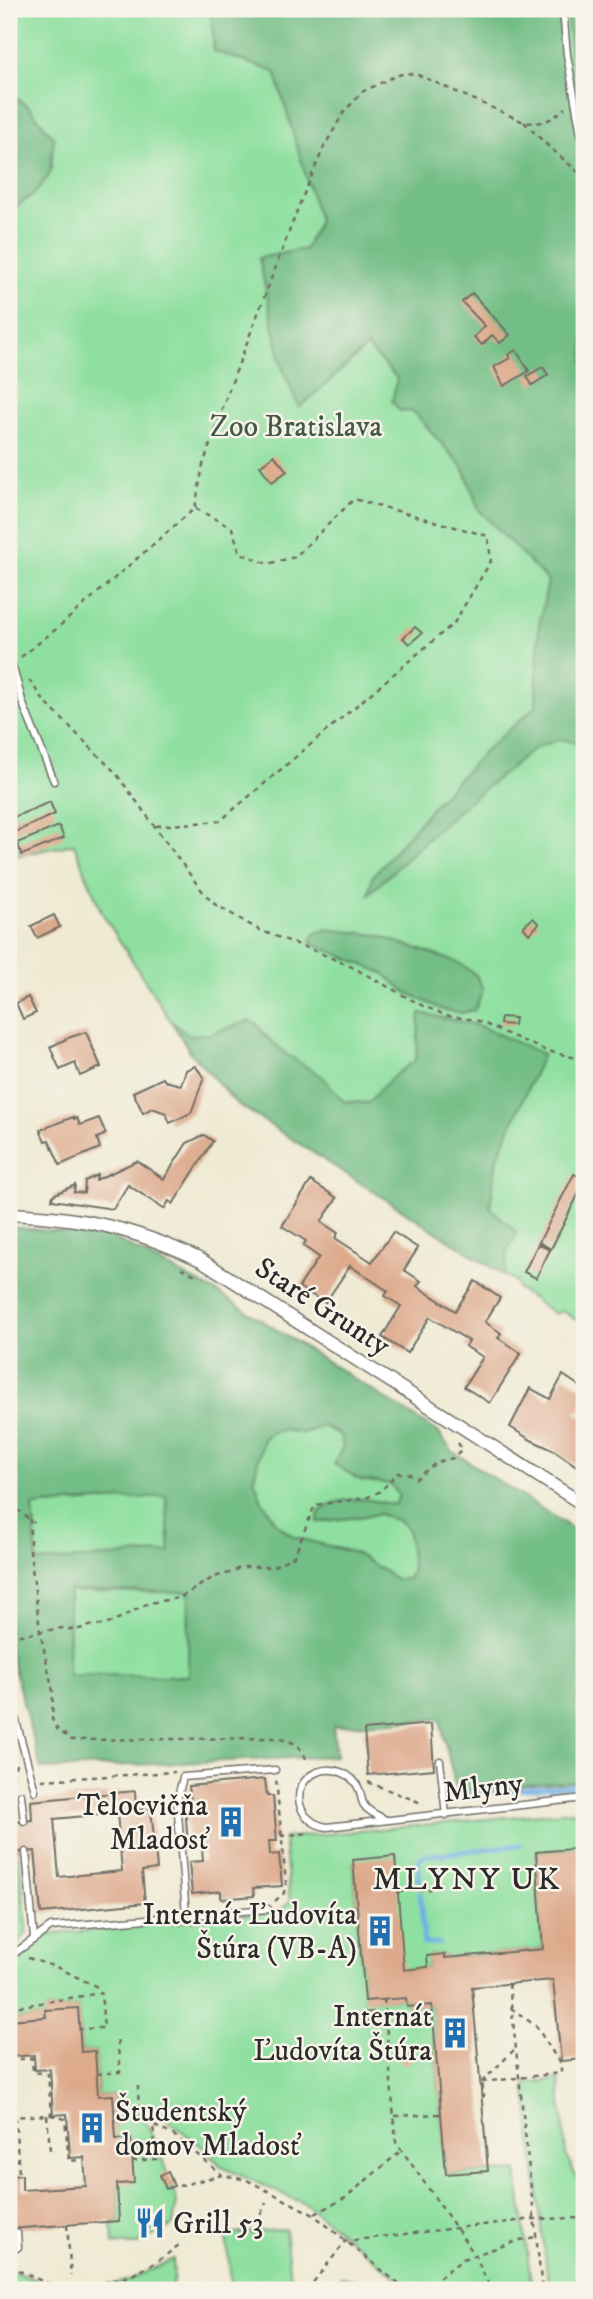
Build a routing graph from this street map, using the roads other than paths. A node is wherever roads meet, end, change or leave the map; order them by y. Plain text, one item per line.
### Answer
1 (563, 9) edge
2 (584, 151) edge
3 (9, 654) edge
4 (54, 781) dead end
5 (9, 1214) edge
6 (584, 1505) edge
7 (9, 1695) edge
8 (440, 1761) dead end
9 (275, 1770) road end
10 (35, 1791) dead end
11 (21, 1795) dead end
12 (584, 1798) edge
13 (446, 1815) junction
14 (386, 1820) junction
15 (24, 1821) dead end
16 (26, 1852) dead end
17 (268, 1909) road end
18 (186, 1915) junction
19 (34, 1939) junction
20 (11, 1955) edge
21 (17, 2234) dead end
22 (9, 2253) edge

1 - 2 lane
3 - 4 lane
5 - 6 street, Staré Grunty
7 - 10 lane
8 - 13 lane
9 - 18 lane
11 - 15 lane
12 - 13 lane, Mlyny
13 - 14 lane, Mlyny
14 - 14 lane, Mlyny
16 - 19 lane
17 - 18 lane
18 - 19 lane
19 - 20 lane
21 - 22 lane

